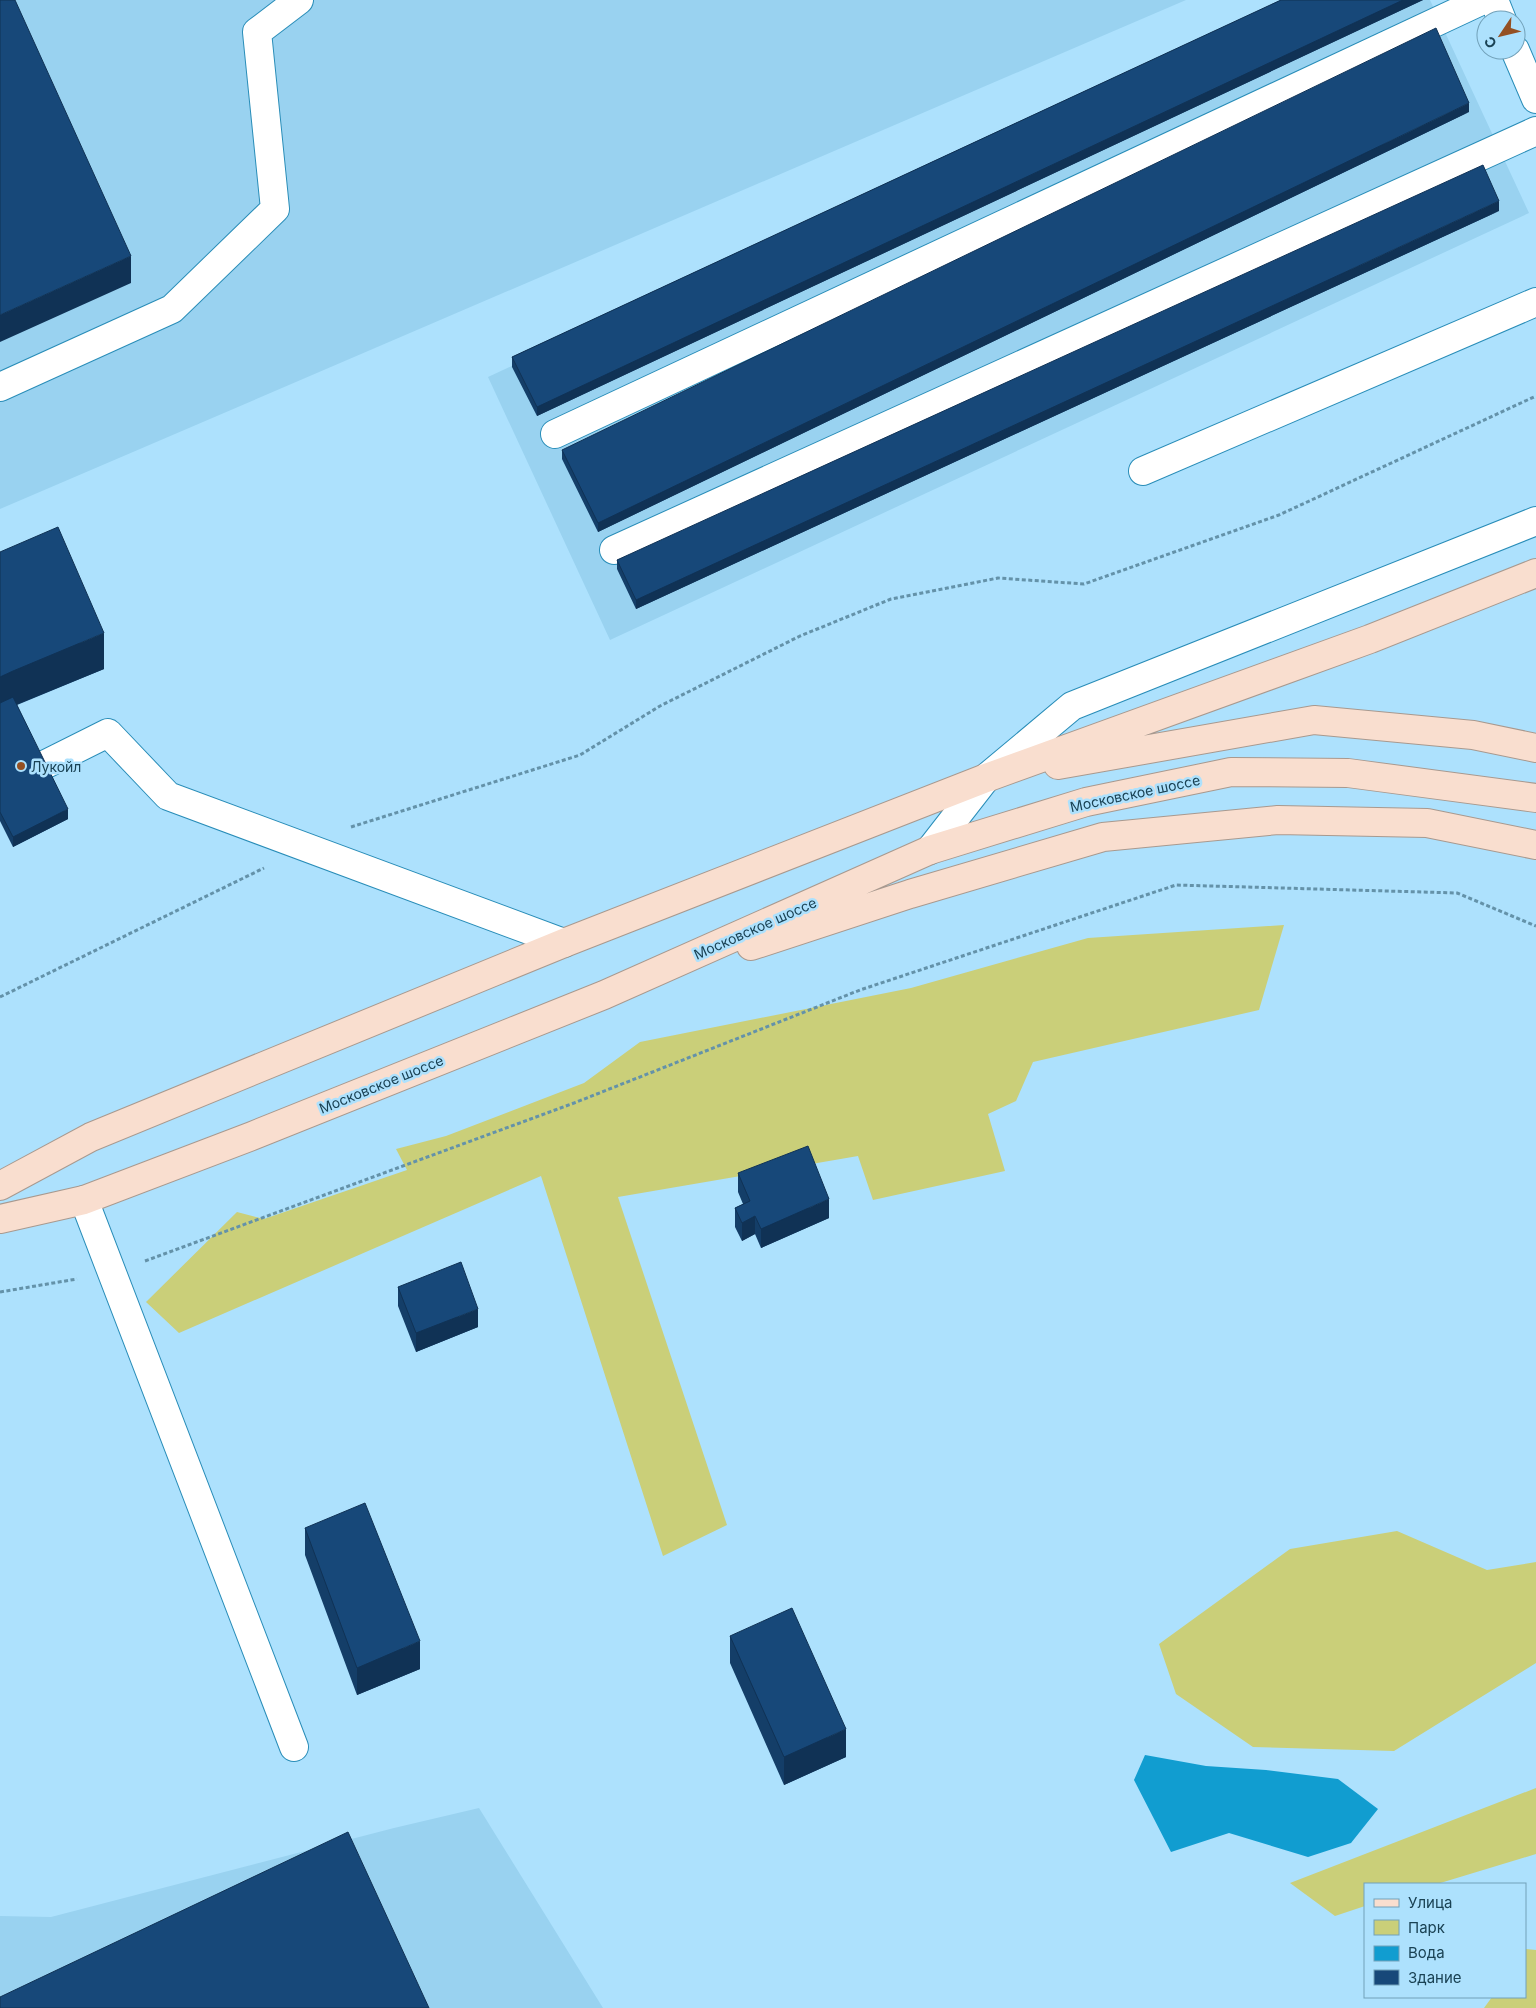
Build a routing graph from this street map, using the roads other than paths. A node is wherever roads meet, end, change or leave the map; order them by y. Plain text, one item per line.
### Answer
1 (299, 0) edge
2 (1483, 0) edge
3 (1519, 60) edge
4 (1536, 99) edge
5 (1536, 131) edge
6 (1536, 302) edge
7 (0, 387) edge
8 (554, 434) dead end
9 (1143, 471) dead end
10 (1536, 521) edge
11 (614, 550) dead end
12 (1536, 573) edge
13 (1536, 748) edge
14 (986, 778) junction
15 (0, 786) edge
16 (1536, 798) edge
17 (1536, 845) edge
18 (930, 850) junction
19 (564, 943) junction
20 (604, 994) junction
21 (0, 1186) edge
22 (84, 1200) junction
23 (0, 1219) edge
24 (294, 1747) dead end

1 - 7 street
2 - 8 street
3 - 4 street
5 - 11 street
6 - 9 street
10 - 14 street
12 - 14 main road
13 - 14 main road
14 - 18 street
14 - 19 main road
15 - 19 street
16 - 18 main road, Московское шоссе
17 - 20 main road
18 - 20 main road, Московское шоссе
19 - 21 main road
20 - 22 main road, Московское шоссе
22 - 23 main road, Московское шоссе
22 - 24 street

